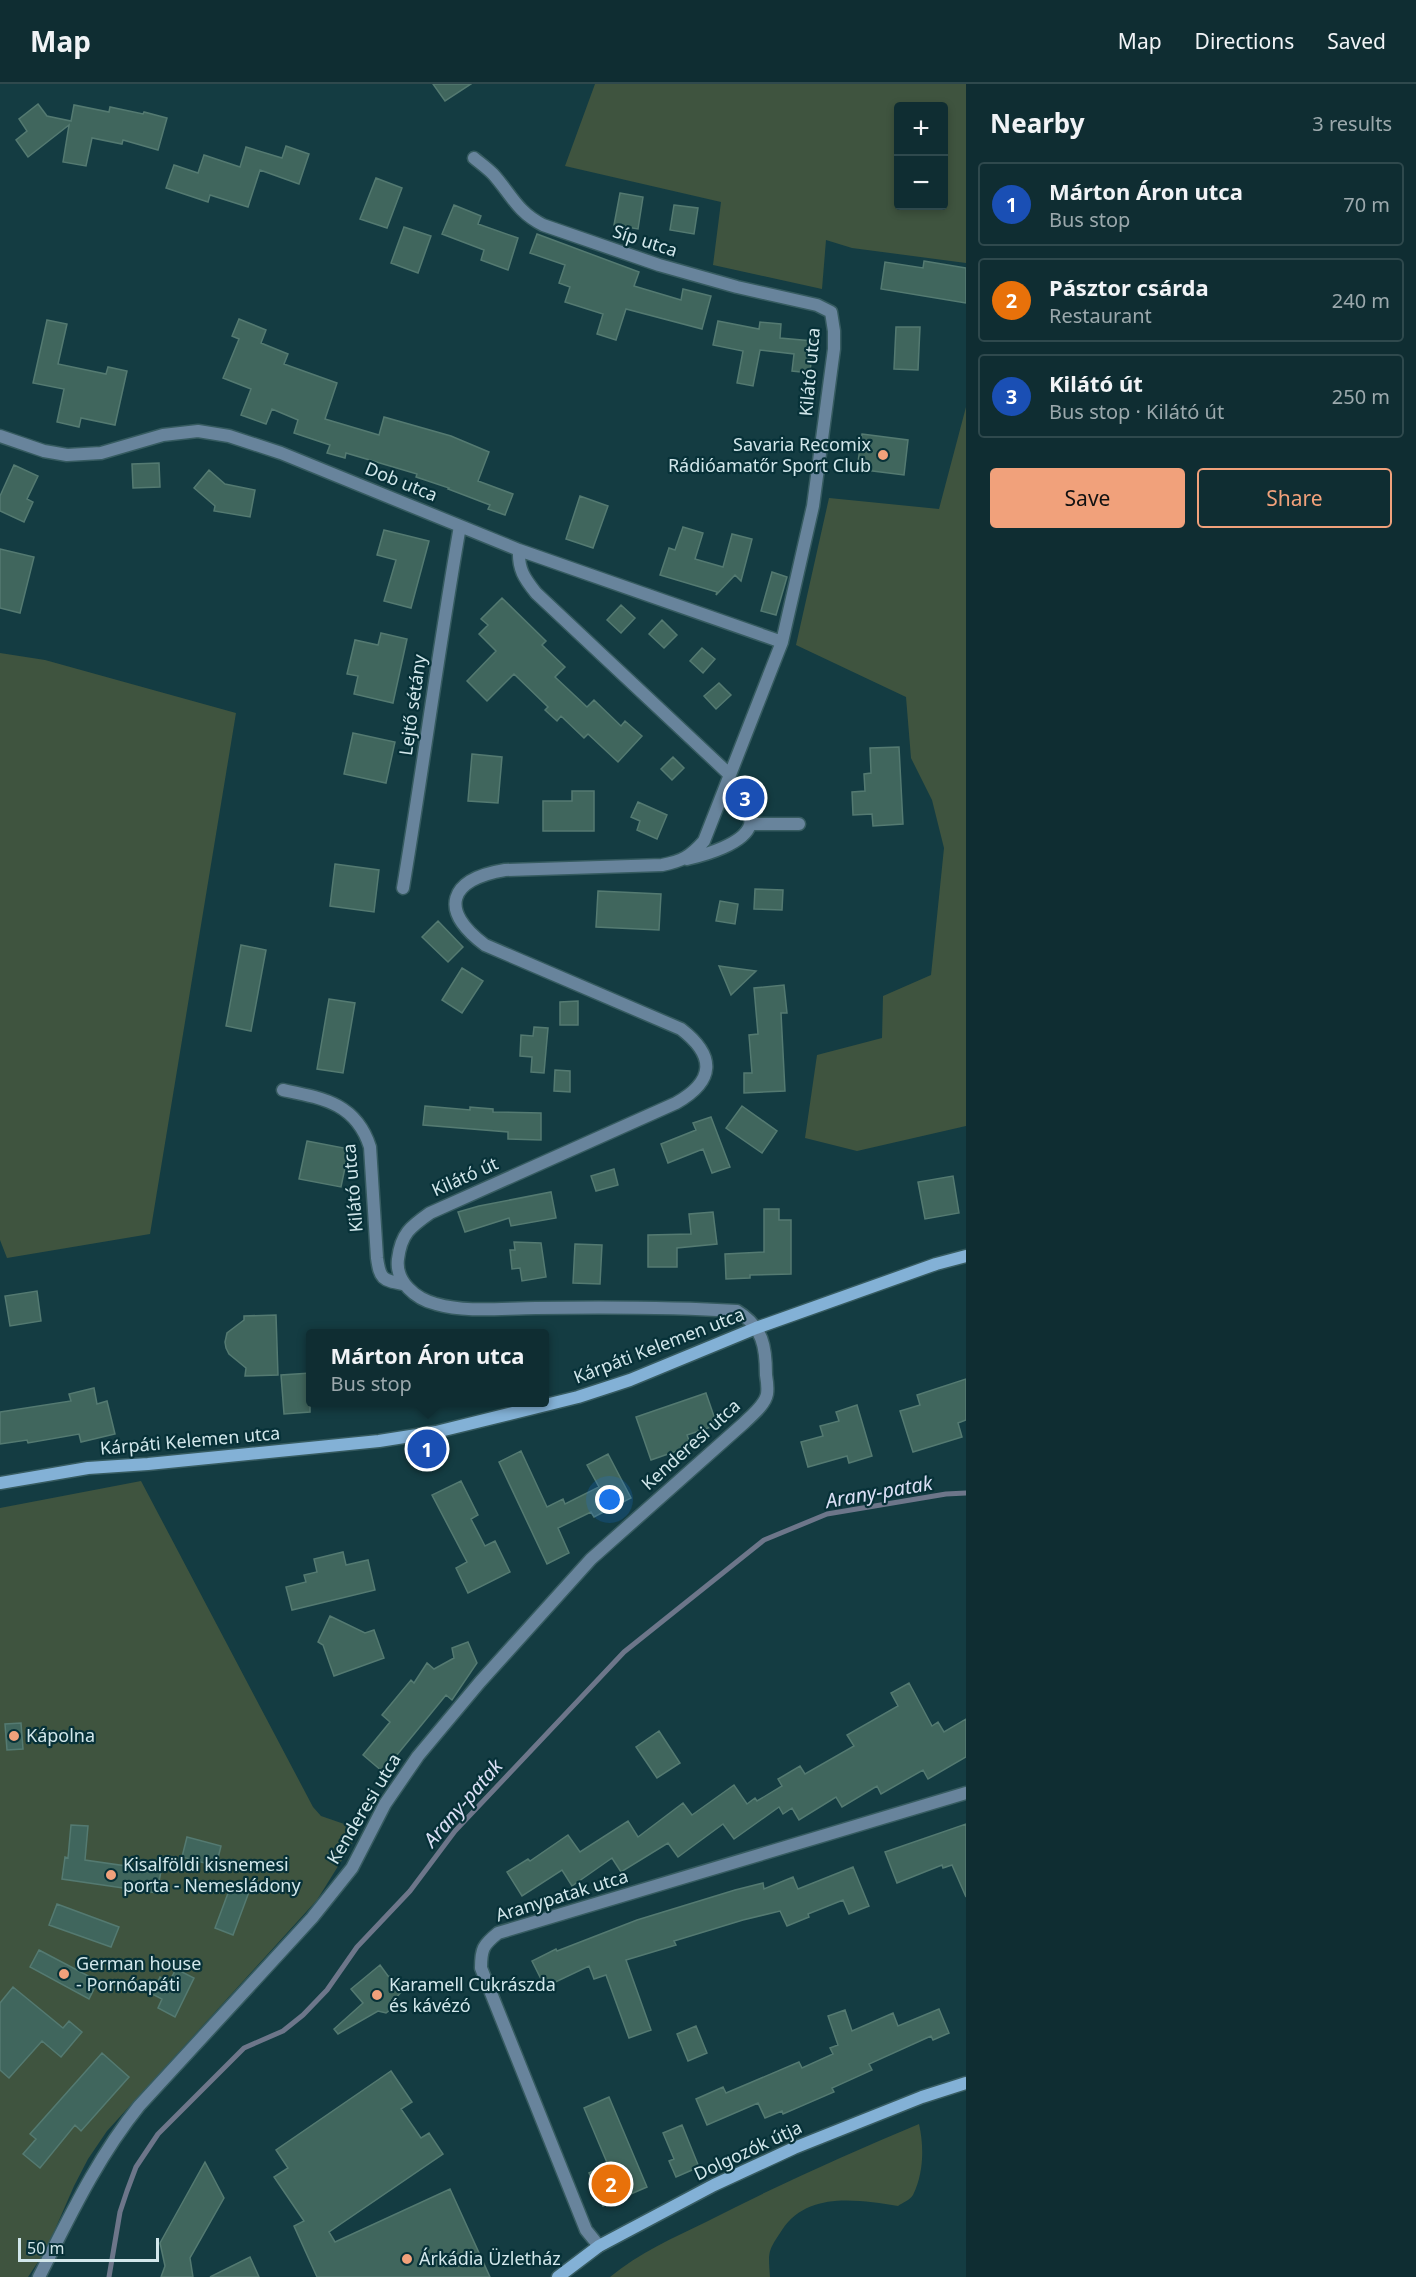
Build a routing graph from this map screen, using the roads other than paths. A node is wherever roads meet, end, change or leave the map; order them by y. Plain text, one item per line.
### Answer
1 (474, 158) dead end
2 (831, 312) joint
3 (0, 436) edge
4 (460, 526) junction
5 (519, 550) junction
6 (782, 642) junction
7 (730, 775) junction
8 (722, 795) junction
9 (750, 824) junction
10 (799, 824) dead end
11 (681, 861) junction
12 (403, 888) dead end
13 (283, 1090) dead end
14 (966, 1256) edge
15 (403, 1284) junction
16 (756, 1328) junction
17 (549, 1405) edge
18 (539, 1407) edge
19 (0, 1483) edge
20 (966, 1793) edge
21 (966, 2083) edge
22 (599, 2246) junction
23 (39, 2277) edge
24 (558, 2277) edge

1 - 2 street, Síp utca
2 - 6 street, Kilátó utca
3 - 4 street, Dob utca
4 - 5 street, Dob utca
4 - 12 street, Lejtő sétány
5 - 6 street, Dob utca
5 - 7 street
6 - 7 street
7 - 8 street
8 - 9 street
8 - 11 street
9 - 10 street
9 - 11 street
11 - 15 street, Kilátó út
13 - 15 street, Kilátó utca
14 - 16 street, Kárpáti Kelemen utca
15 - 16 street
16 - 17 street, Kárpáti Kelemen utca
16 - 23 street, Kenderesi utca
18 - 19 street, Kárpáti Kelemen utca
20 - 22 street, Aranypatak utca
21 - 22 street, Dolgozók útja
22 - 24 street, Dolgozók útja

